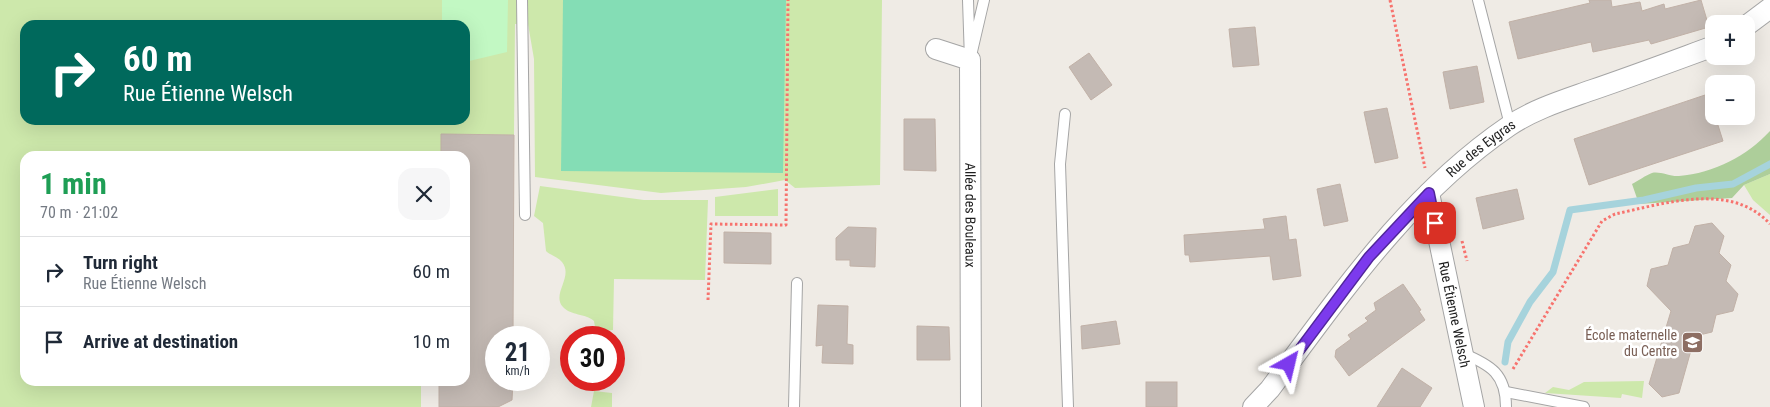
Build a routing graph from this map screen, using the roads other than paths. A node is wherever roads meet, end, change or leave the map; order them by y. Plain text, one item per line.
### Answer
1 (522, 0) edge
2 (968, 0) edge
3 (984, 0) edge
4 (1478, 0) edge
5 (1770, 8) edge
6 (1755, 19) edge
7 (936, 48) dead end
8 (1705, 49) edge
9 (970, 60) junction
10 (1065, 114) dead end
11 (1510, 125) junction
12 (1429, 193) junction
13 (525, 215) dead end
14 (797, 283) dead end
15 (1462, 353) junction
16 (1506, 392) junction
17 (794, 407) edge
18 (971, 407) edge
19 (1068, 407) edge
20 (1253, 407) edge
21 (1474, 407) edge
22 (1506, 407) edge
23 (1584, 407) edge

1 - 13 lane
2 - 9 lane
3 - 9 lane
4 - 11 lane
5 - 6 street
7 - 9 street
8 - 11 street, Rue des Eygras
9 - 18 street, Allée des Bouleaux
10 - 19 lane
11 - 12 street, Rue des Eygras
12 - 15 street, Rue Étienne Welsch
12 - 20 street, Rue des Eygras
14 - 17 lane
15 - 16 lane
15 - 21 street, Rue Étienne Welsch
16 - 22 lane
16 - 23 lane

